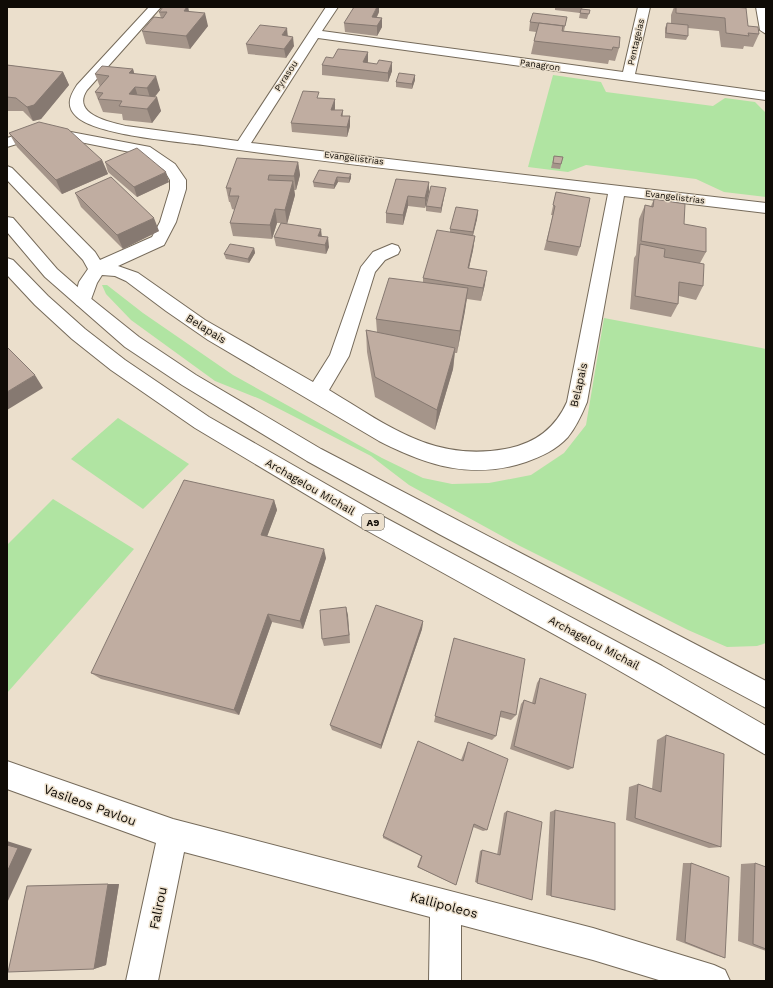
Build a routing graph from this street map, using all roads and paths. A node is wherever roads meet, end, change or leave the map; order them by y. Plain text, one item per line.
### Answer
1 (155, 7) edge
2 (332, 7) edge
3 (644, 7) edge
4 (762, 7) edge
5 (766, 30) edge
6 (314, 34) junction
7 (628, 78) junction
8 (766, 96) edge
9 (7, 143) edge
10 (242, 146) junction
11 (7, 171) edge
12 (617, 189) junction
13 (766, 208) edge
14 (7, 222) edge
15 (392, 250) dead end
16 (7, 264) edge
17 (97, 269) junction
18 (83, 301) junction
19 (317, 393) junction
20 (766, 694) edge
21 (766, 741) edge
22 (7, 775) edge
23 (173, 834) junction
24 (445, 905) junction
25 (142, 981) edge
26 (445, 981) edge
27 (714, 981) edge

1 - 10 street, Evangelistrias
2 - 6 street, Pyrasou
3 - 7 street, Pentageias
4 - 5 street
6 - 7 street, Panagron
6 - 10 street, Pyrasou
7 - 8 street, Panagron
9 - 17 street
10 - 12 street, Evangelistrias
11 - 17 street
12 - 13 street, Evangelistrias
12 - 19 street, Belapais
14 - 18 street
15 - 19 street
16 - 21 street, Archagelou Michail / A9
17 - 18 street
17 - 19 street, Belapais
18 - 20 street
22 - 23 street, Vasileos Pavlou
23 - 24 street, Kallipoleos
23 - 25 street, Falirou
24 - 26 street
24 - 27 street, Kallipoleos

